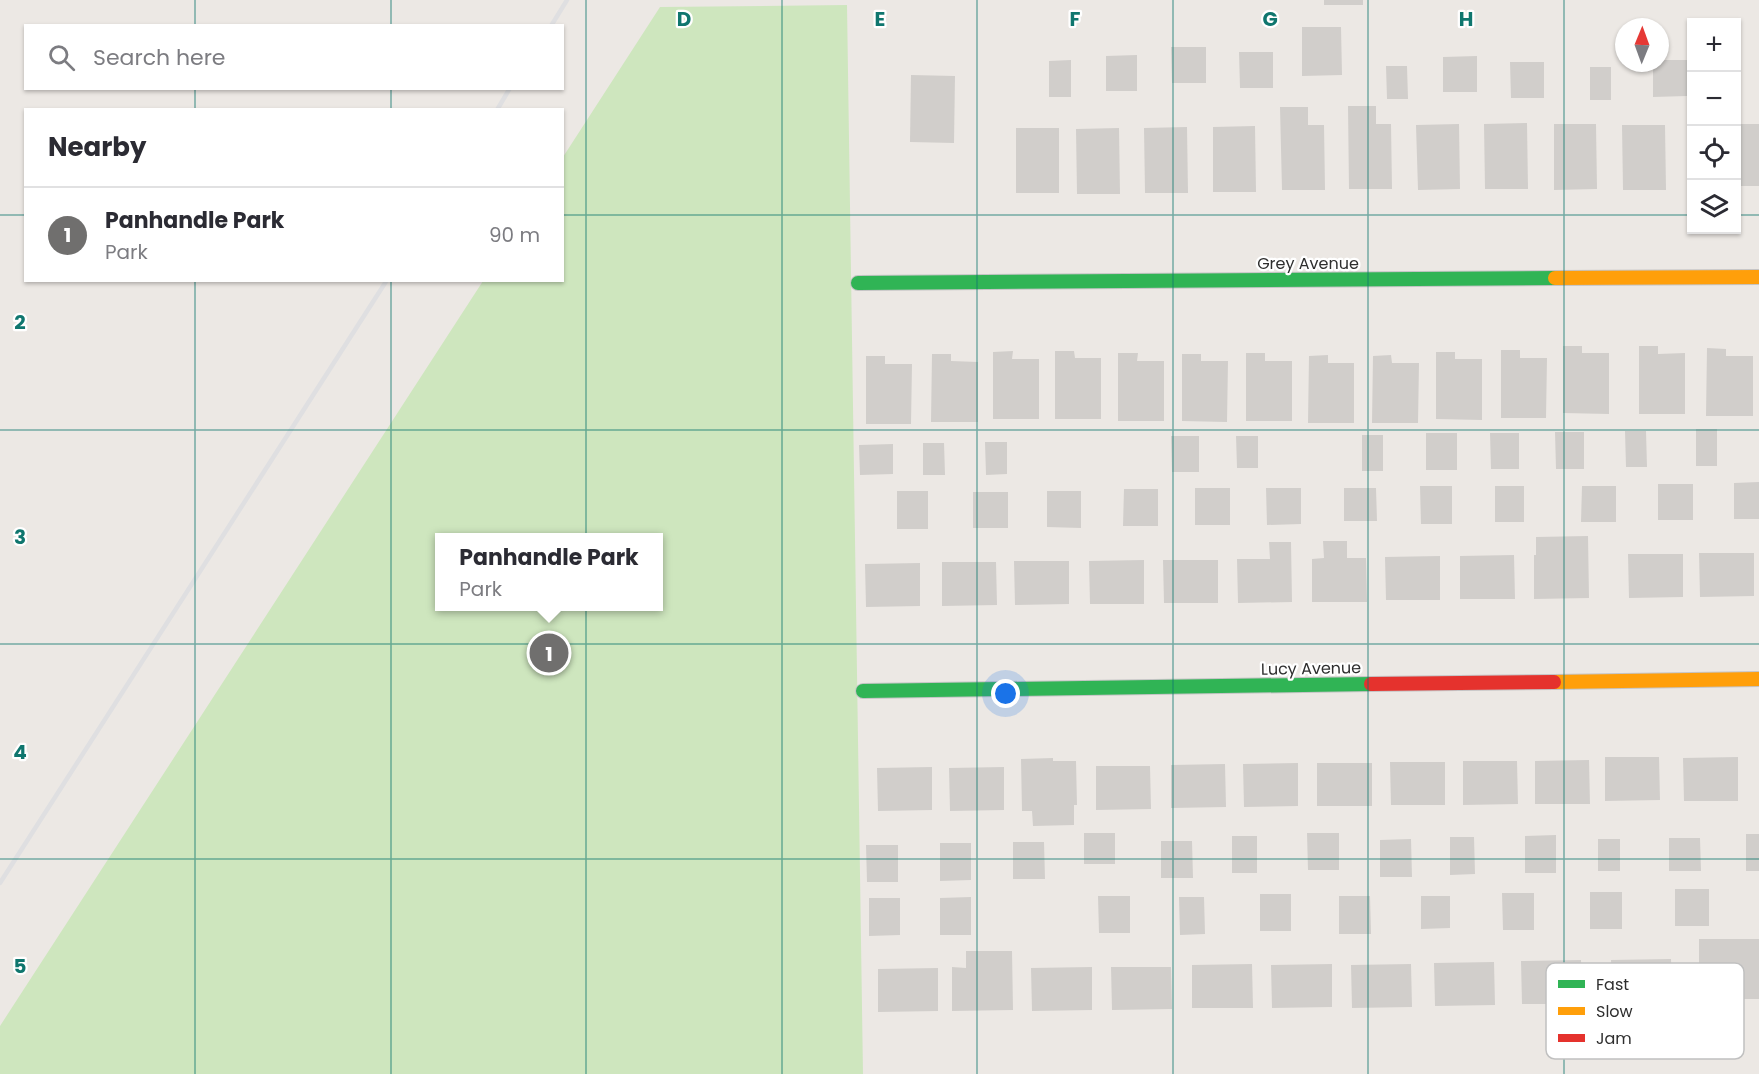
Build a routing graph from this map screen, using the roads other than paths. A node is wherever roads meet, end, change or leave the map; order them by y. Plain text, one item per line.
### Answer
1 (1759, 277) edge
2 (858, 283) dead end
3 (1759, 679) edge
4 (863, 691) dead end

1 - 2 street, Grey Avenue
3 - 4 street, Lucy Avenue

